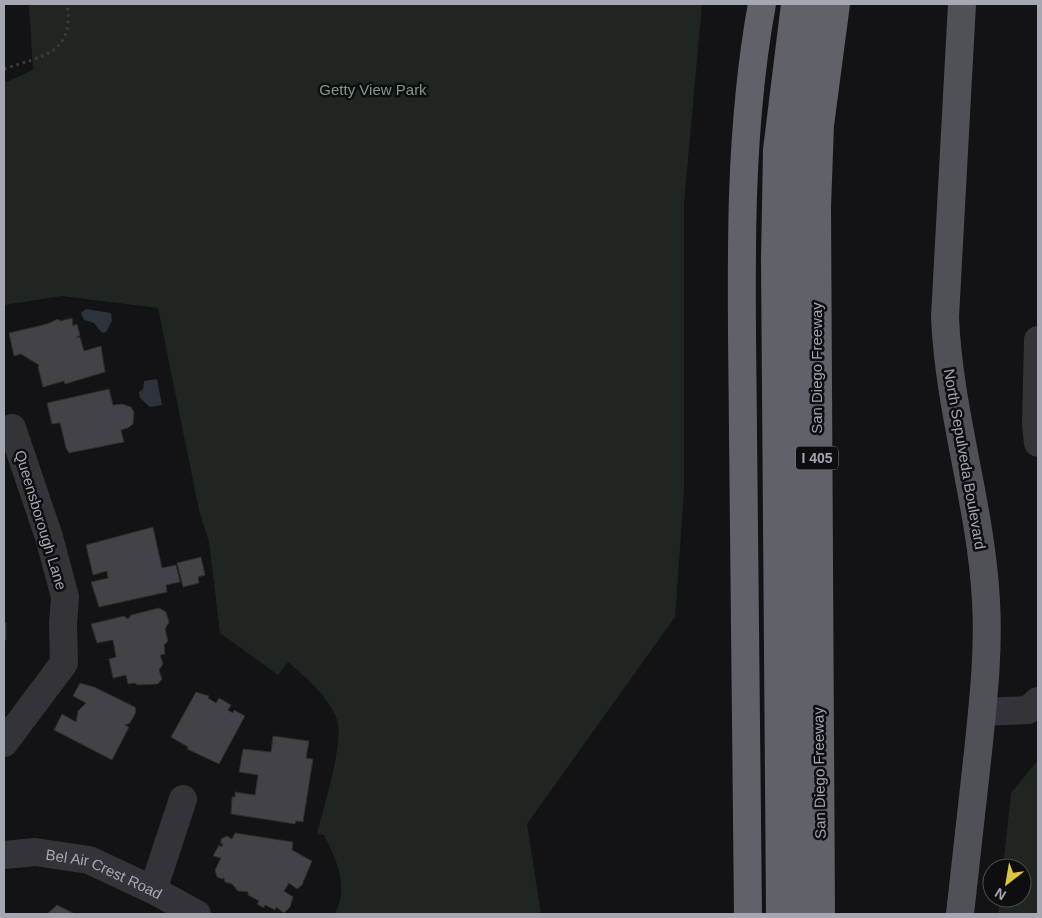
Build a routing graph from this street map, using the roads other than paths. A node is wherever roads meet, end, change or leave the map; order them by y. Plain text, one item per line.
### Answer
1 (762, 4) edge
2 (795, 4) edge
3 (816, 4) edge
4 (836, 4) edge
5 (962, 4) edge
6 (1038, 340) edge
7 (12, 428) dead end
8 (1038, 443) edge
9 (1038, 701) edge
10 (982, 712) junction
11 (4, 743) edge
12 (183, 799) dead end
13 (4, 854) edge
14 (153, 890) junction
15 (198, 914) edge
16 (748, 914) edge
17 (780, 914) edge
18 (801, 914) edge
19 (821, 914) edge
20 (960, 914) edge

1 - 16 highway
2 - 17 highway
3 - 18 highway
4 - 19 highway, San Diego Freeway / I 405
5 - 10 main road, North Sepulveda Boulevard
6 - 8 street
7 - 11 street, Queensborough Lane
9 - 10 street
10 - 20 main road, North Sepulveda Boulevard
12 - 14 street
13 - 14 street, Bel Air Crest Road
14 - 15 street, Bel Air Crest Road

